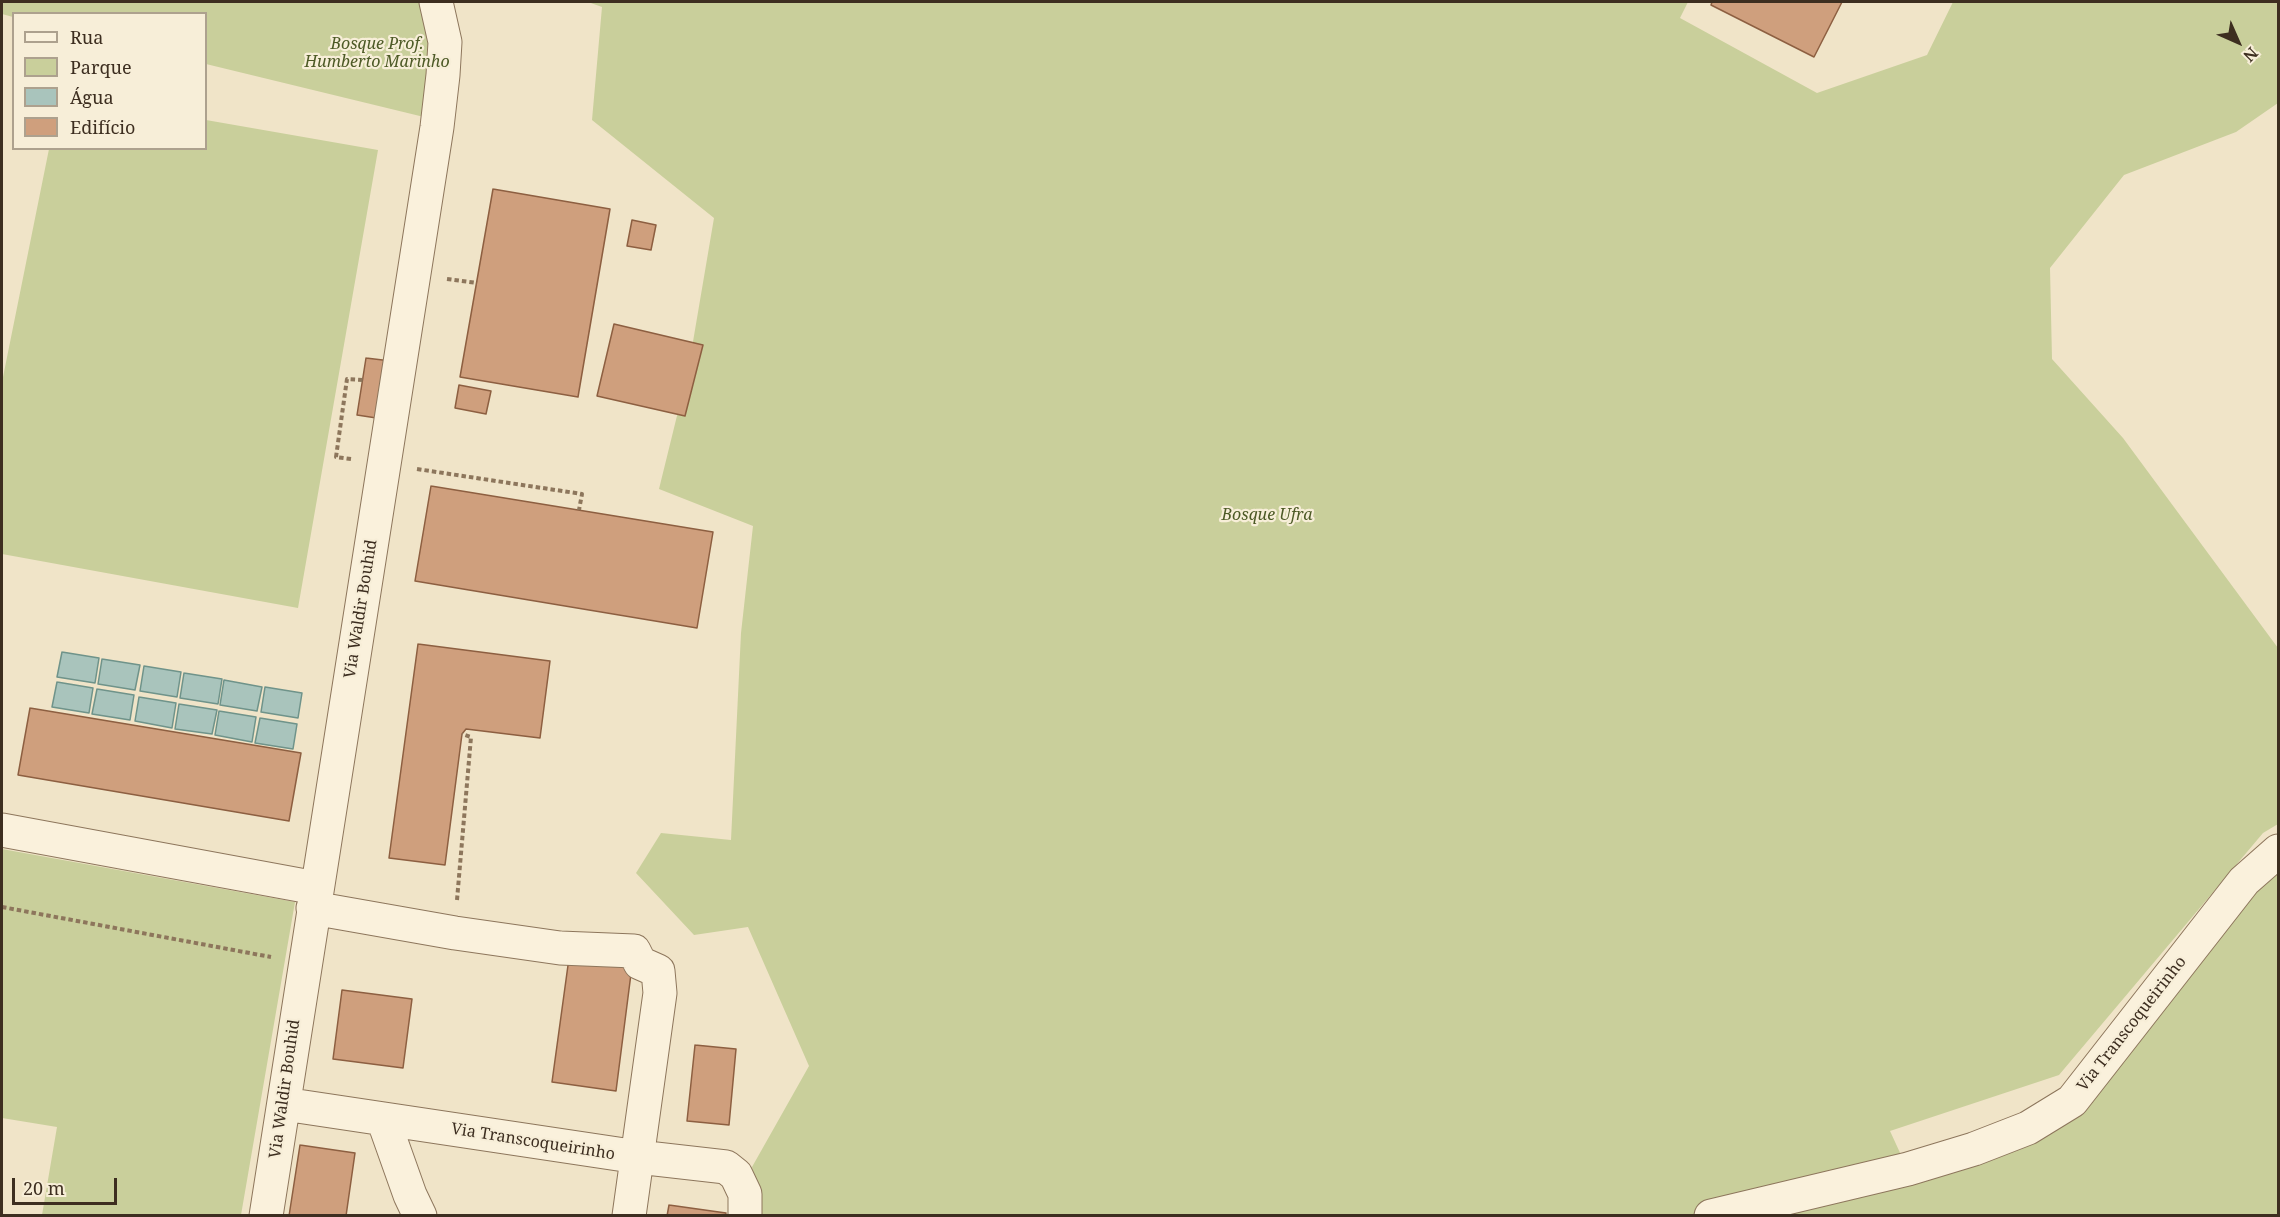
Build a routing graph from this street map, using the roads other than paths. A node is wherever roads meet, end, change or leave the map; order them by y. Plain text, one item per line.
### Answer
1 (436, 2) edge
2 (2, 831) edge
3 (2278, 851) edge
4 (315, 898) junction
5 (284, 1104) junction
6 (383, 1119) junction
7 (638, 1158) junction
8 (266, 1215) edge
9 (420, 1215) edge
10 (629, 1215) edge
11 (745, 1215) edge
12 (1711, 1215) edge

1 - 4 lane, Via Waldir Bouhid
2 - 4 lane
3 - 12 lane, Via Transcoqueirinho
4 - 5 lane, Via Waldir Bouhid
4 - 7 lane
5 - 6 lane, Via Transcoqueirinho
5 - 8 lane, Via Waldir Bouhid
6 - 7 lane, Via Transcoqueirinho
6 - 9 lane
7 - 10 lane
7 - 11 lane, Via Transcoqueirinho

